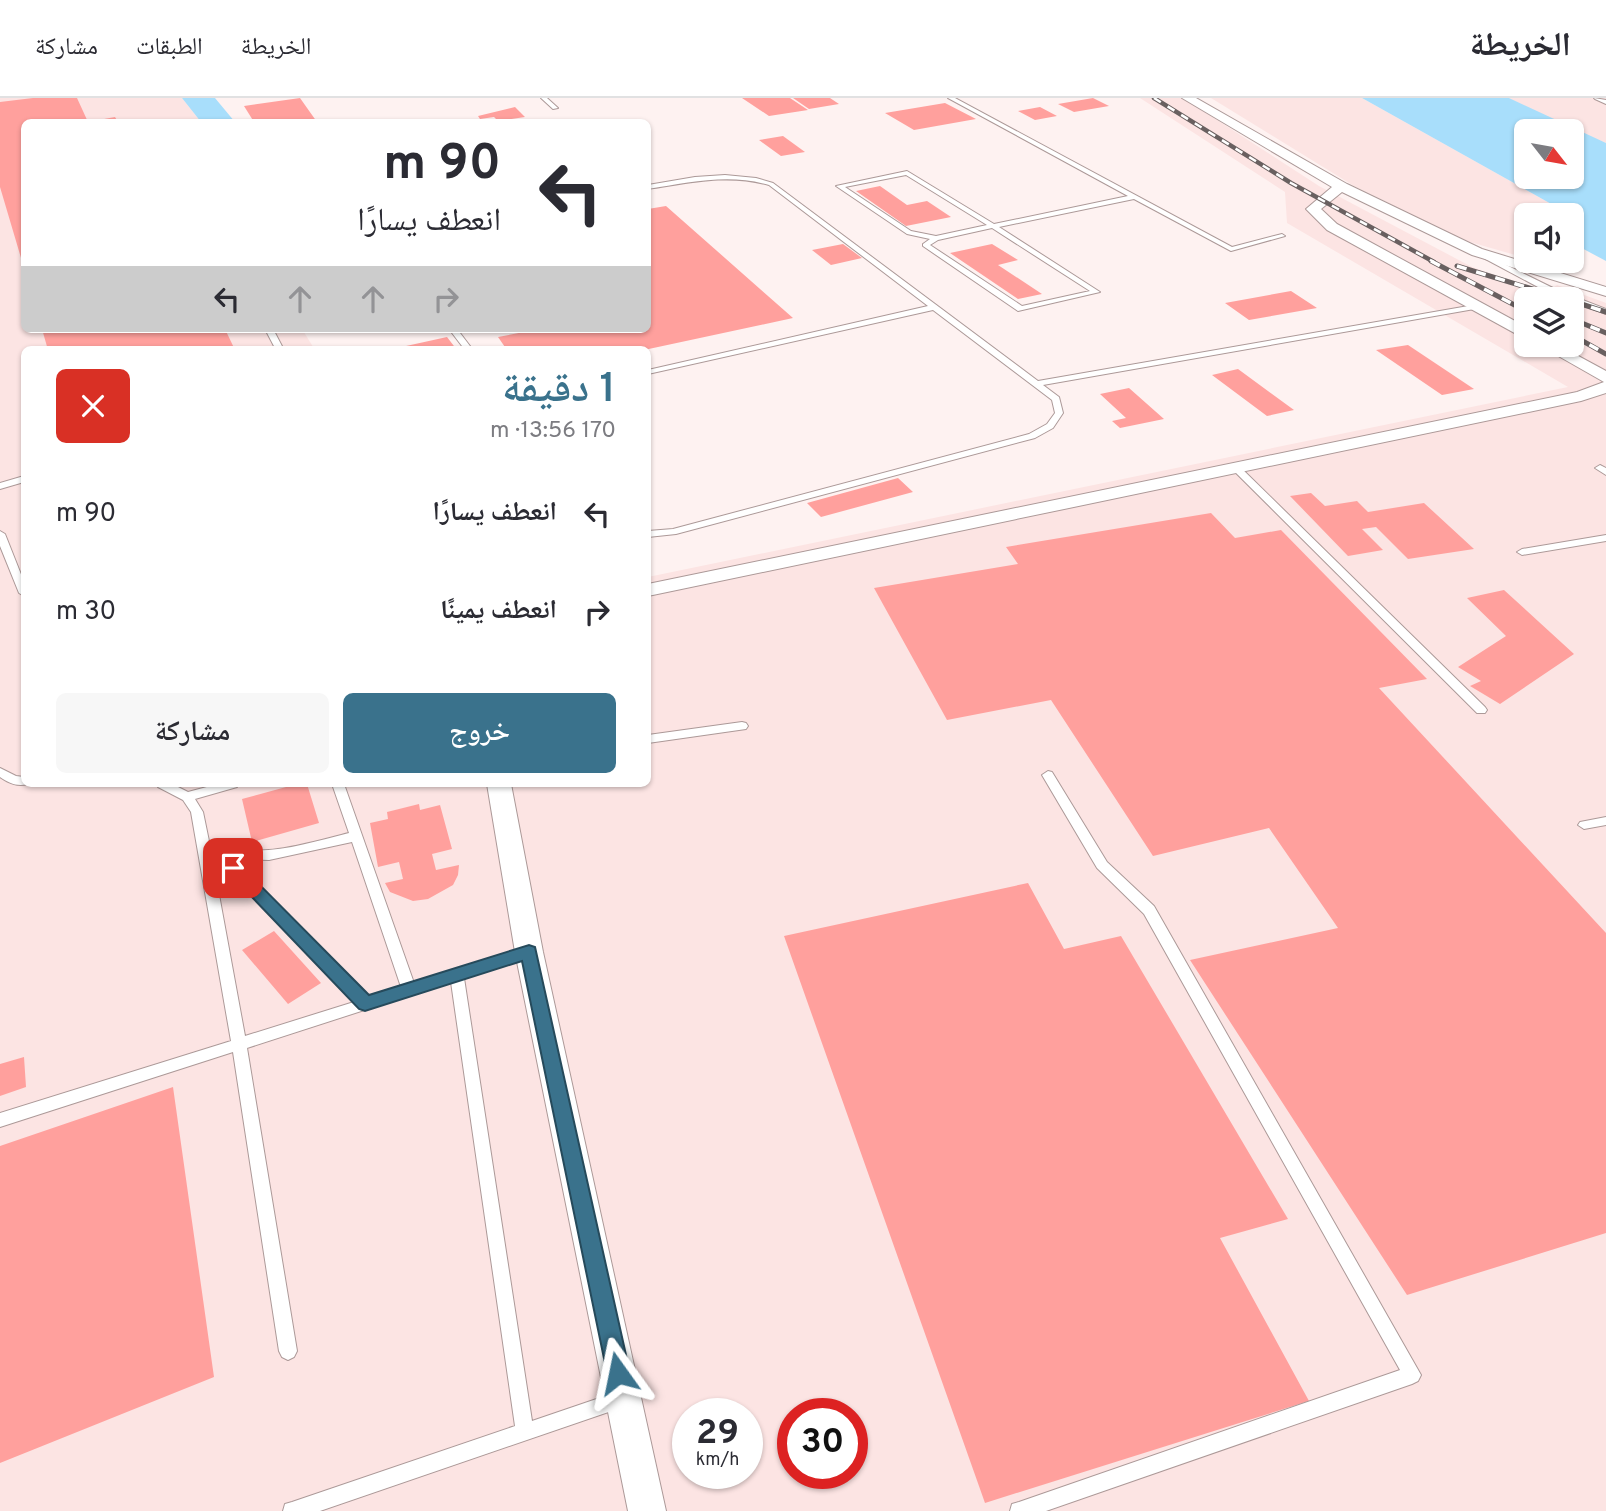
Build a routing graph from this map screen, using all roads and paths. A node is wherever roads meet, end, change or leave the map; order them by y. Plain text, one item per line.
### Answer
1 (544, 98) edge
2 (951, 98) edge
3 (1188, 98) edge
4 (1597, 98) edge
5 (1606, 102) edge
6 (555, 108) dead end
7 (651, 187) edge
8 (1342, 187) junction
9 (1134, 197) junction
10 (993, 226) junction
11 (1282, 236) dead end
12 (936, 238) junction
13 (1477, 252) junction
14 (1606, 292) edge
15 (1480, 306) junction
16 (934, 307) junction
17 (1606, 312) edge
18 (1514, 326) edge
19 (1568, 357) edge
20 (651, 371) edge
21 (1606, 378) edge
22 (1036, 384) junction
23 (1606, 387) edge
24 (1236, 468) junction
25 (21, 480) edge
26 (0, 486) edge
27 (0, 534) edge
28 (651, 534) edge
29 (1606, 538) edge
30 (1522, 552) dead end
31 (21, 586) edge
32 (651, 589) edge
33 (1481, 710) dead end
34 (742, 726) dead end
35 (651, 739) edge
36 (0, 772) edge
37 (1048, 775) dead end
38 (21, 781) edge
39 (168, 787) edge
40 (222, 787) edge
41 (339, 787) edge
42 (500, 787) edge
43 (187, 797) junction
44 (1606, 821) edge
45 (200, 825) junction
46 (1584, 825) dead end
47 (357, 836) junction
48 (215, 848) junction
49 (529, 952) junction
50 (457, 975) junction
51 (409, 990) junction
52 (365, 1004) junction
53 (239, 1044) junction
54 (0, 1120) edge
55 (288, 1351) dead end
56 (624, 1399) junction
57 (525, 1433) junction
58 (292, 1511) edge
59 (647, 1511) edge
60 (1019, 1511) edge

1 - 6 lane
2 - 9 lane
3 - 8 street
4 - 5 lane
7 - 16 lane
8 - 13 street
8 - 15 street
9 - 10 lane
9 - 11 lane
10 - 12 lane
10 - 12 lane
10 - 12 lane
13 - 14 street
13 - 17 lane
15 - 18 street
15 - 22 lane
16 - 20 lane
16 - 22 lane
19 - 21 street
22 - 28 lane
23 - 24 street
24 - 32 street
24 - 33 lane
25 - 26 lane
27 - 31 lane
29 - 30 lane
34 - 35 lane
36 - 38 lane
37 - 60 lane
39 - 43 lane
40 - 43 lane
41 - 47 lane
42 - 49 street
43 - 45 lane
44 - 46 lane
45 - 48 lane
45 - 53 lane
47 - 48 lane
47 - 51 lane
48 - 52 lane
49 - 50 lane
49 - 56 street
50 - 51 lane
50 - 57 lane
51 - 52 lane
52 - 53 lane
53 - 54 lane
53 - 55 lane
56 - 57 lane
56 - 59 street
57 - 58 lane

